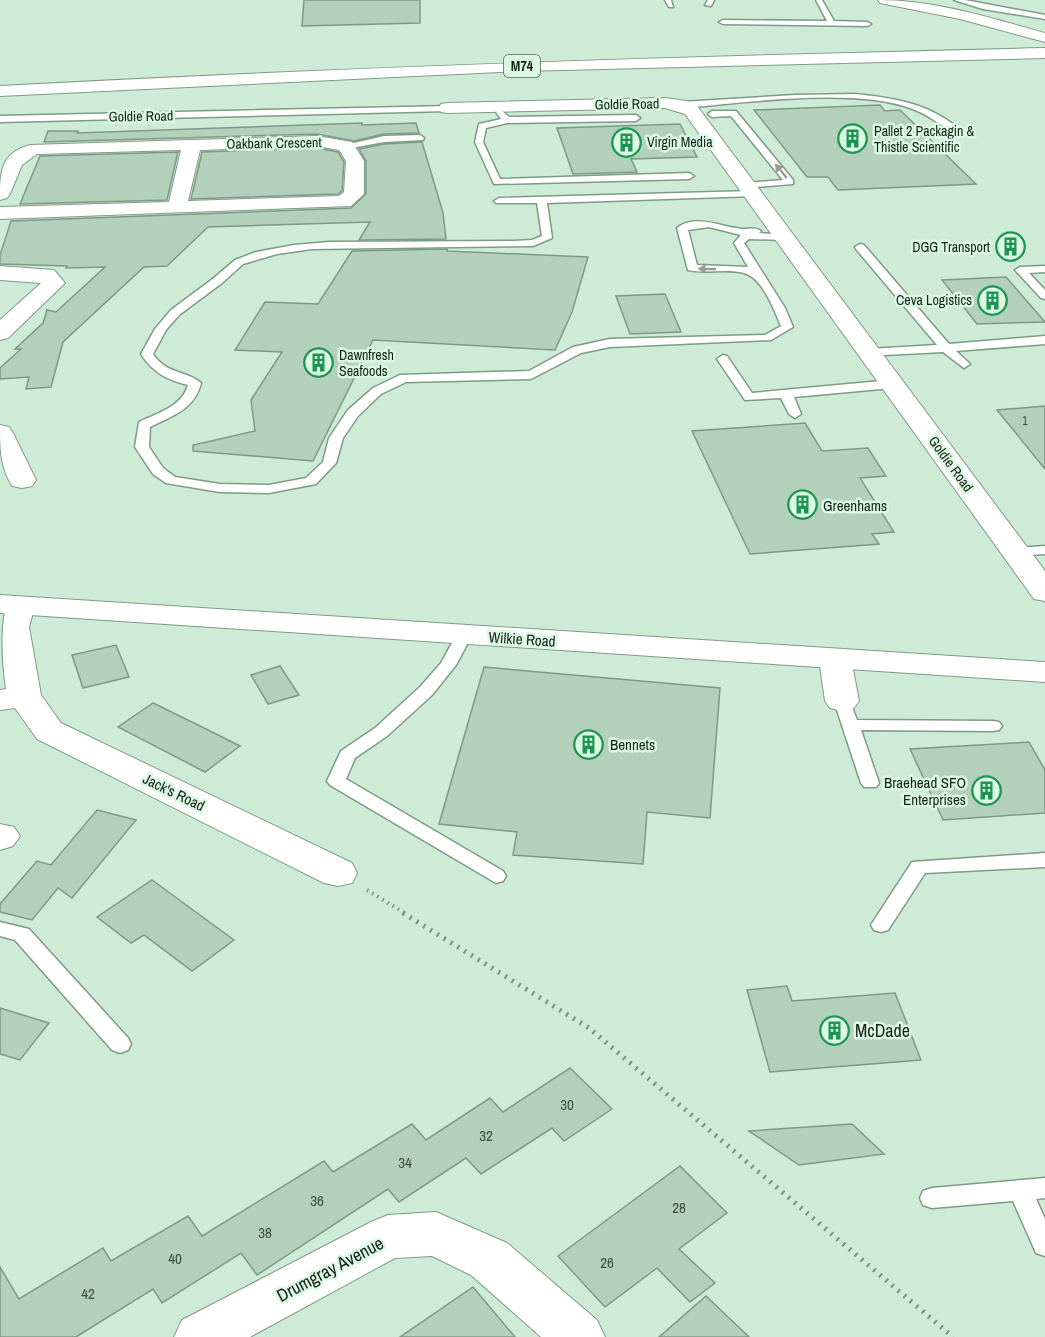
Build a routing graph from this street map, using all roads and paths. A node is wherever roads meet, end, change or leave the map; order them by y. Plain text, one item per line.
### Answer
1 (819, 0) edge
2 (885, 0) edge
3 (957, 0) edge
4 (1045, 17) edge
5 (723, 22) dead end
6 (831, 22) junction
7 (867, 24) dead end
8 (1045, 38) edge
9 (1045, 44) edge
10 (1045, 53) edge
11 (0, 80) edge
12 (0, 91) edge
13 (447, 108) joint
14 (687, 110) junction
15 (501, 113) junction
16 (636, 118) dead end
17 (0, 119) edge
18 (960, 134) dead end
19 (420, 138) dead end
20 (192, 144) junction
21 (346, 146) junction
22 (689, 177) dead end
23 (749, 190) junction
24 (0, 194) edge
25 (542, 200) junction
26 (500, 201) dead end
27 (177, 208) junction
28 (0, 213) edge
29 (781, 233) junction
30 (860, 248) dead end
31 (1045, 269) edge
32 (0, 273) edge
33 (762, 280) junction
34 (1045, 296) edge
35 (0, 333) edge
36 (1045, 340) edge
37 (946, 348) junction
38 (869, 353) junction
39 (723, 359) dead end
40 (964, 364) dead end
41 (892, 384) junction
42 (786, 394) junction
43 (795, 414) dead end
44 (0, 433) edge
45 (22, 480) dead end
46 (1045, 550) edge
47 (1015, 552) junction
48 (1045, 592) edge
49 (9, 605) edge
50 (464, 635) junction
51 (835, 659) junction
52 (1045, 672) edge
53 (12, 698) edge
54 (846, 713) junction
55 (993, 726) dead end
56 (870, 783) dead end
57 (1045, 860) edge
58 (338, 873) joint
59 (496, 876) dead end
60 (881, 925) dead end
61 (0, 929) edge
62 (120, 1044) dead end
63 (1045, 1188) edge
64 (1020, 1191) junction
65 (932, 1198) dead end
66 (1045, 1245) edge
67 (200, 1337) edge
68 (579, 1337) edge
69 (953, 1337) edge

1 - 6 lane
2 - 8 main road
3 - 4 lane
5 - 6 lane
6 - 7 lane
9 - 11 main road, M74
10 - 12 main road, M74
13 - 15 main road, Goldie Road
13 - 17 lane, Goldie Road
14 - 15 main road, Goldie Road
14 - 18 lane
14 - 23 main road, Goldie Road
23 -> 14 lane
15 - 16 lane
15 - 22 lane
19 - 21 lane
20 - 21 main road, Oakbank Crescent
20 - 24 main road, Oakbank Crescent
20 - 27 main road
21 - 27 main road
23 - 25 lane
23 - 29 main road, Goldie Road
25 - 26 lane
25 - 33 lane
27 - 28 main road
29 - 33 lane
33 -> 29 lane
29 - 38 main road, Goldie Road
30 - 37 lane
31 - 34 lane
32 - 35 main road
36 - 37 lane
37 - 38 lane
37 - 40 lane
38 - 41 main road, Goldie Road
39 - 42 lane
41 - 42 lane
41 - 47 main road, Goldie Road
42 - 43 lane
44 - 45 main road
46 - 47 lane
47 - 48 main road, Goldie Road
49 - 50 main road, Wilkie Road
49 - 53 main road
50 - 51 main road, Wilkie Road
50 - 59 lane
51 - 52 main road, Wilkie Road
51 - 54 main road
53 - 58 main road, Jack's Road
54 - 55 lane
54 - 56 lane
57 - 60 lane
58 - 69 path
61 - 62 lane
63 - 64 lane
64 - 65 lane
64 - 66 lane
67 - 68 main road, Drumgray Avenue

